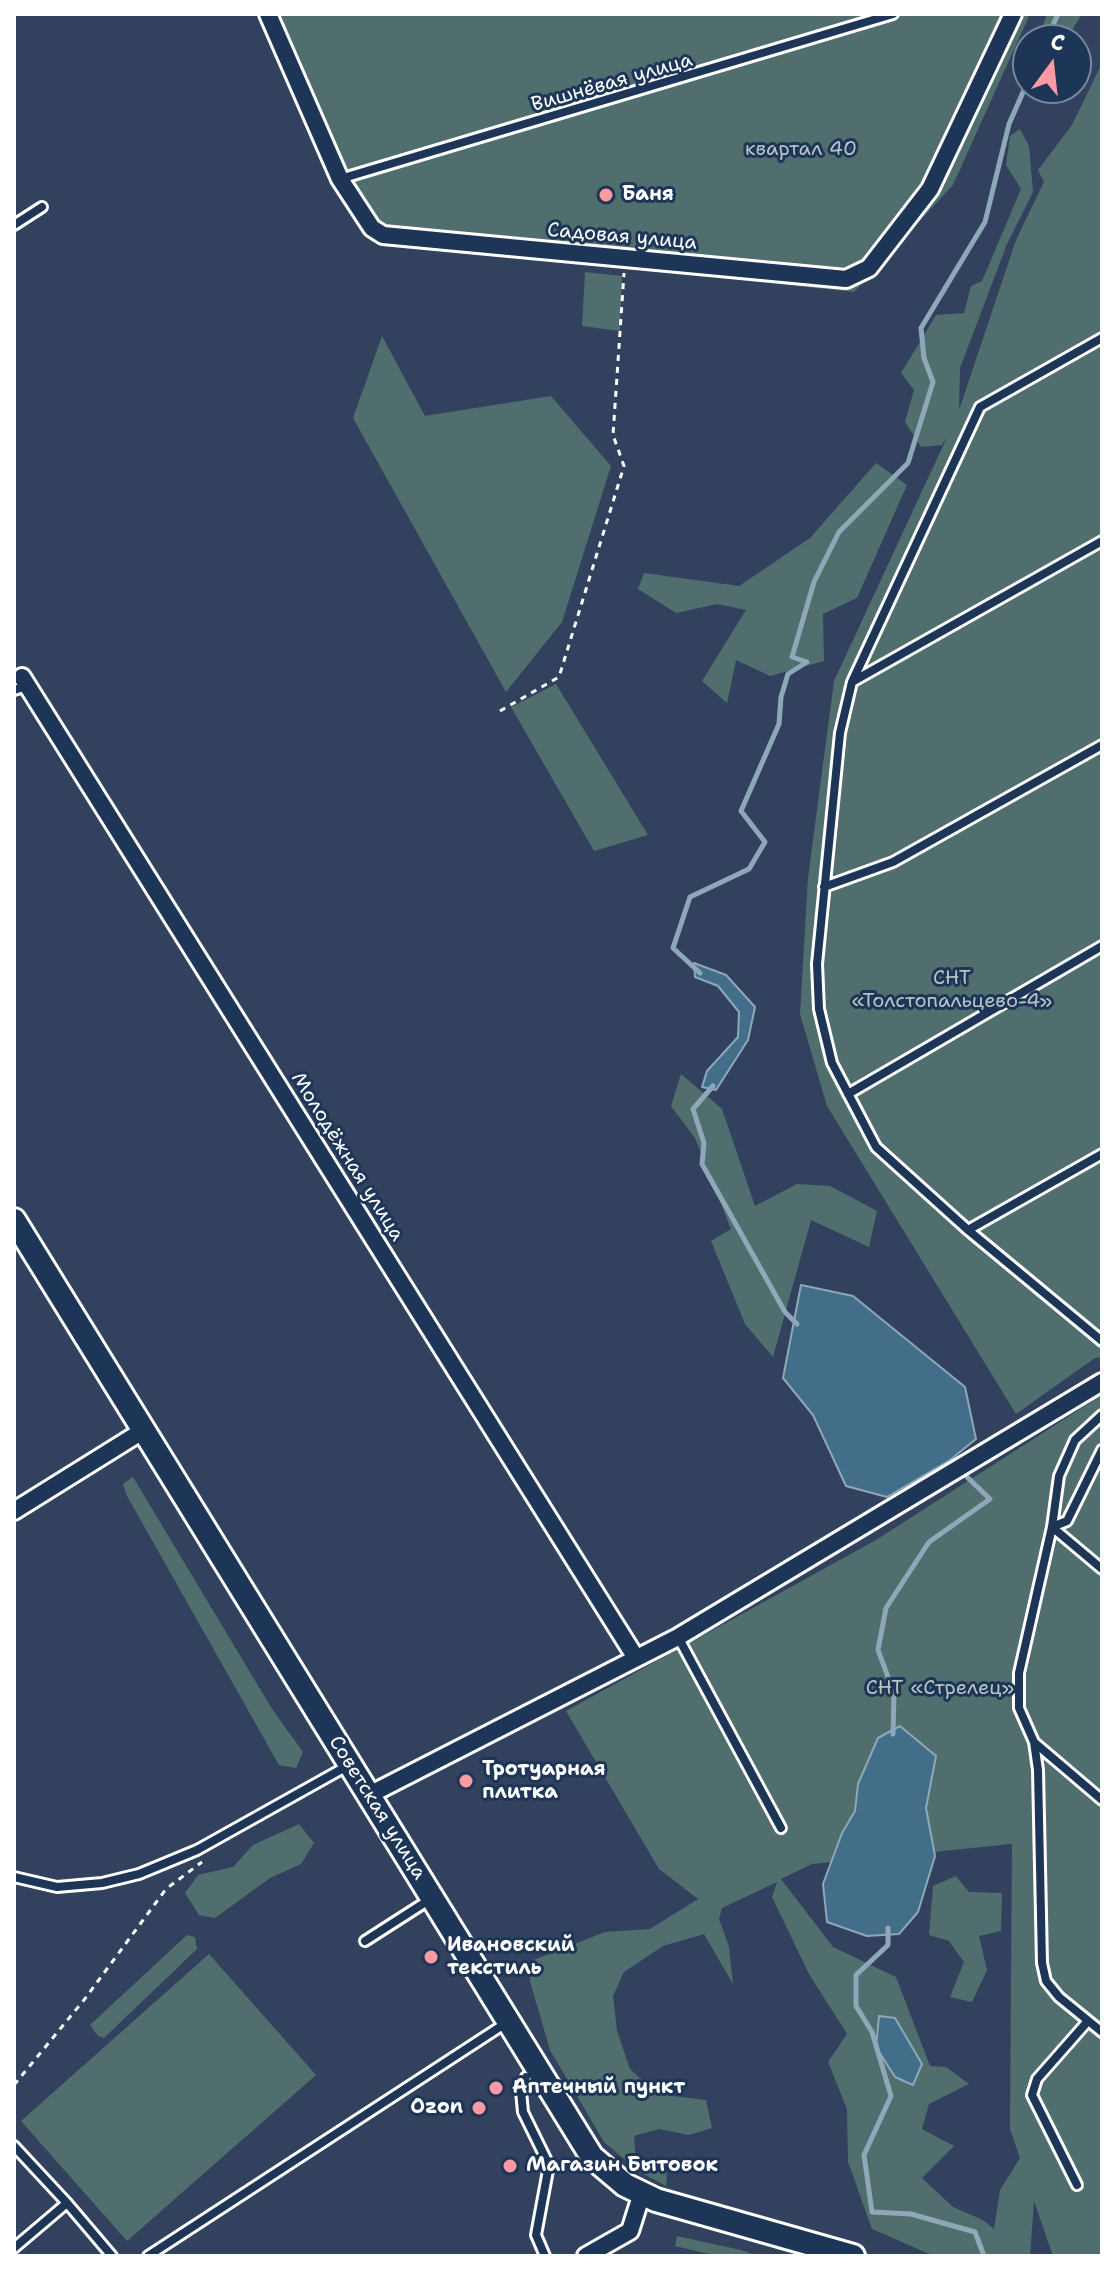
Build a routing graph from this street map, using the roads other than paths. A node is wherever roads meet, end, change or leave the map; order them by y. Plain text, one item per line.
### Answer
1 (268, 14) edge
2 (893, 14) edge
3 (1013, 14) edge
4 (340, 179) junction
5 (42, 207) dead end
6 (14, 225) edge
7 (1102, 338) edge
8 (1102, 541) edge
9 (852, 682) junction
10 (21, 685) edge
11 (1102, 745) edge
12 (824, 887) junction
13 (1102, 946) edge
14 (848, 1094) junction
15 (1102, 1154) edge
16 (14, 1220) edge
17 (968, 1230) junction
18 (1102, 1341) edge
19 (1101, 1387) edge
20 (1102, 1415) edge
21 (144, 1430) junction
22 (1102, 1450) edge
23 (14, 1511) edge
24 (1052, 1527) junction
25 (1102, 1569) edge
26 (678, 1637) junction
27 (636, 1658) junction
28 (1034, 1742) junction
29 (349, 1764) junction
30 (369, 1795) junction
31 (1102, 1800) edge
32 (781, 1828) dead end
33 (14, 1877) edge
34 (433, 1898) junction
35 (365, 1941) dead end
36 (1088, 2021) junction
37 (508, 2022) junction
38 (1102, 2032) edge
39 (526, 2077) dead end
40 (14, 2146) edge
41 (1077, 2185) dead end
42 (642, 2193) junction
43 (67, 2203) junction
44 (14, 2248) edge
45 (112, 2256) edge
46 (148, 2256) edge
47 (545, 2256) edge
48 (586, 2256) edge
49 (853, 2256) edge

1 - 4 street
2 - 4 lane, Вишнёвая улица
3 - 4 street, Садовая улица
5 - 6 lane
7 - 9 lane
8 - 9 lane
9 - 12 lane
10 - 27 street, Молодёжная улица
11 - 12 lane
12 - 14 lane
13 - 14 lane
14 - 17 lane
15 - 17 lane
16 - 21 street, Советская улица
17 - 18 lane
19 - 26 street
20 - 24 lane
21 - 23 street
21 - 29 street, Советская улица
22 - 24 lane
24 - 25 lane
24 - 28 lane
26 - 27 street
26 - 32 lane
27 - 30 street
28 - 31 lane
28 - 36 lane
29 - 30 street, Советская улица
29 - 33 lane
30 - 34 street, Советская улица
34 - 35 lane
34 - 37 street, Советская улица
36 - 38 lane
36 - 41 lane
37 - 42 street, Советская улица
37 - 46 lane
39 - 47 lane
40 - 43 lane
42 - 48 street
42 - 49 street, Советская улица
43 - 44 lane
43 - 45 lane

